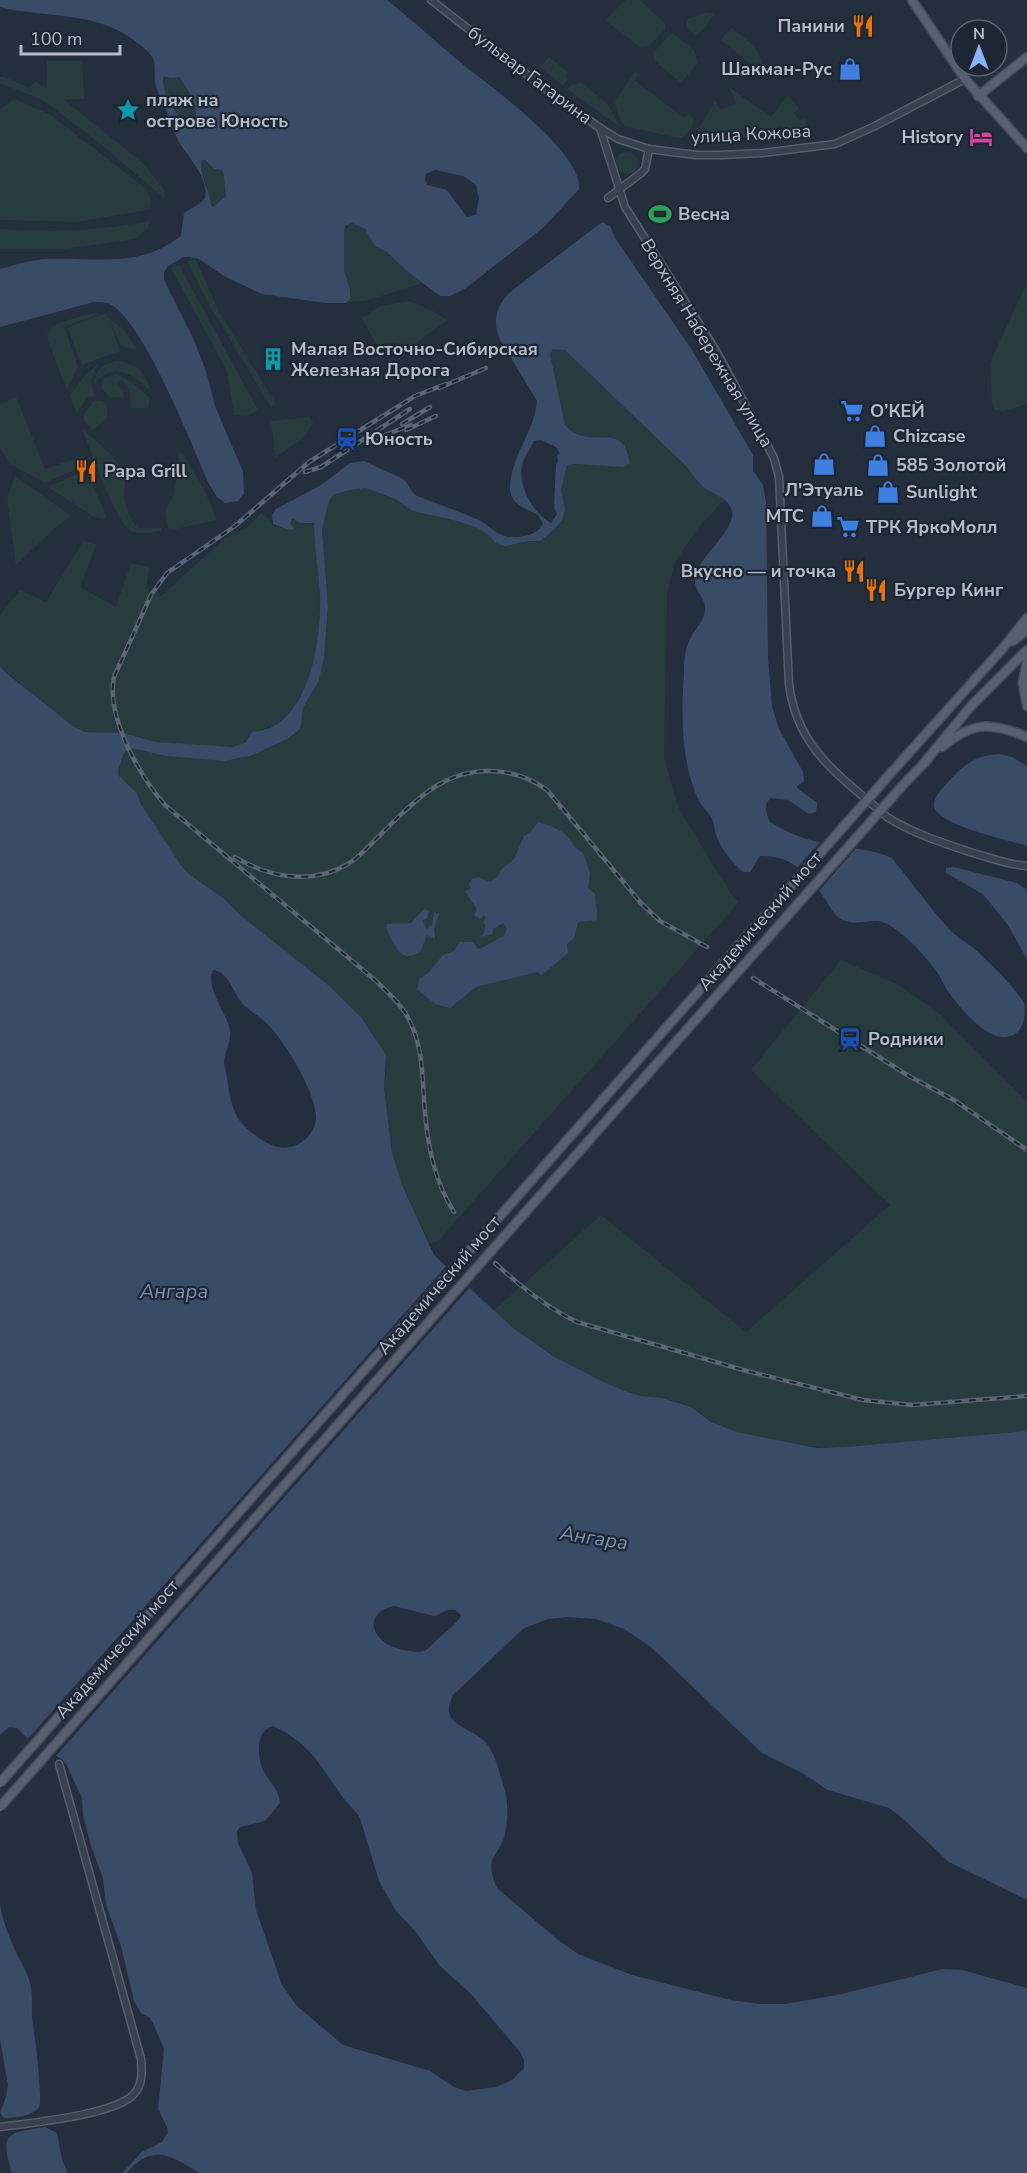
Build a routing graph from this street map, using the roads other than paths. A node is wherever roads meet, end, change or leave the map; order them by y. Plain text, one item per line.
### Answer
1 (431, 0) edge
2 (912, 0) edge
3 (1027, 57) edge
4 (965, 79) junction
5 (978, 96) junction
6 (600, 128) junction
7 (1024, 142) edge
8 (1027, 148) edge
9 (650, 149) junction
10 (620, 190) junction
11 (608, 198) dead end
12 (1027, 618) edge
13 (1027, 630) edge
14 (1003, 648) junction
15 (1027, 650) edge
16 (1027, 660) edge
17 (1027, 706) edge
18 (1027, 736) edge
19 (925, 762) junction
20 (1027, 866) edge
21 (59, 1764) dead end
22 (0, 1783) edge
23 (0, 1807) edge
24 (0, 2127) edge

1 - 6 street, бульвар Гагарина
2 - 4 main road
3 - 5 main road
4 - 5 main road
4 - 9 street, улица Кожова
5 - 7 main road
6 - 9 street, улица Кожова
6 - 10 street, Верхняя Набережная улица
7 - 8 main road
9 - 10 street
10 - 11 street
10 - 20 street, Верхняя Набережная улица
12 - 14 main road
13 - 14 main road
14 - 22 main road, Академический мост, bridge
15 - 19 main road
16 - 17 main road
18 - 19 main road
19 - 23 main road, Академический мост, bridge
21 - 24 street

